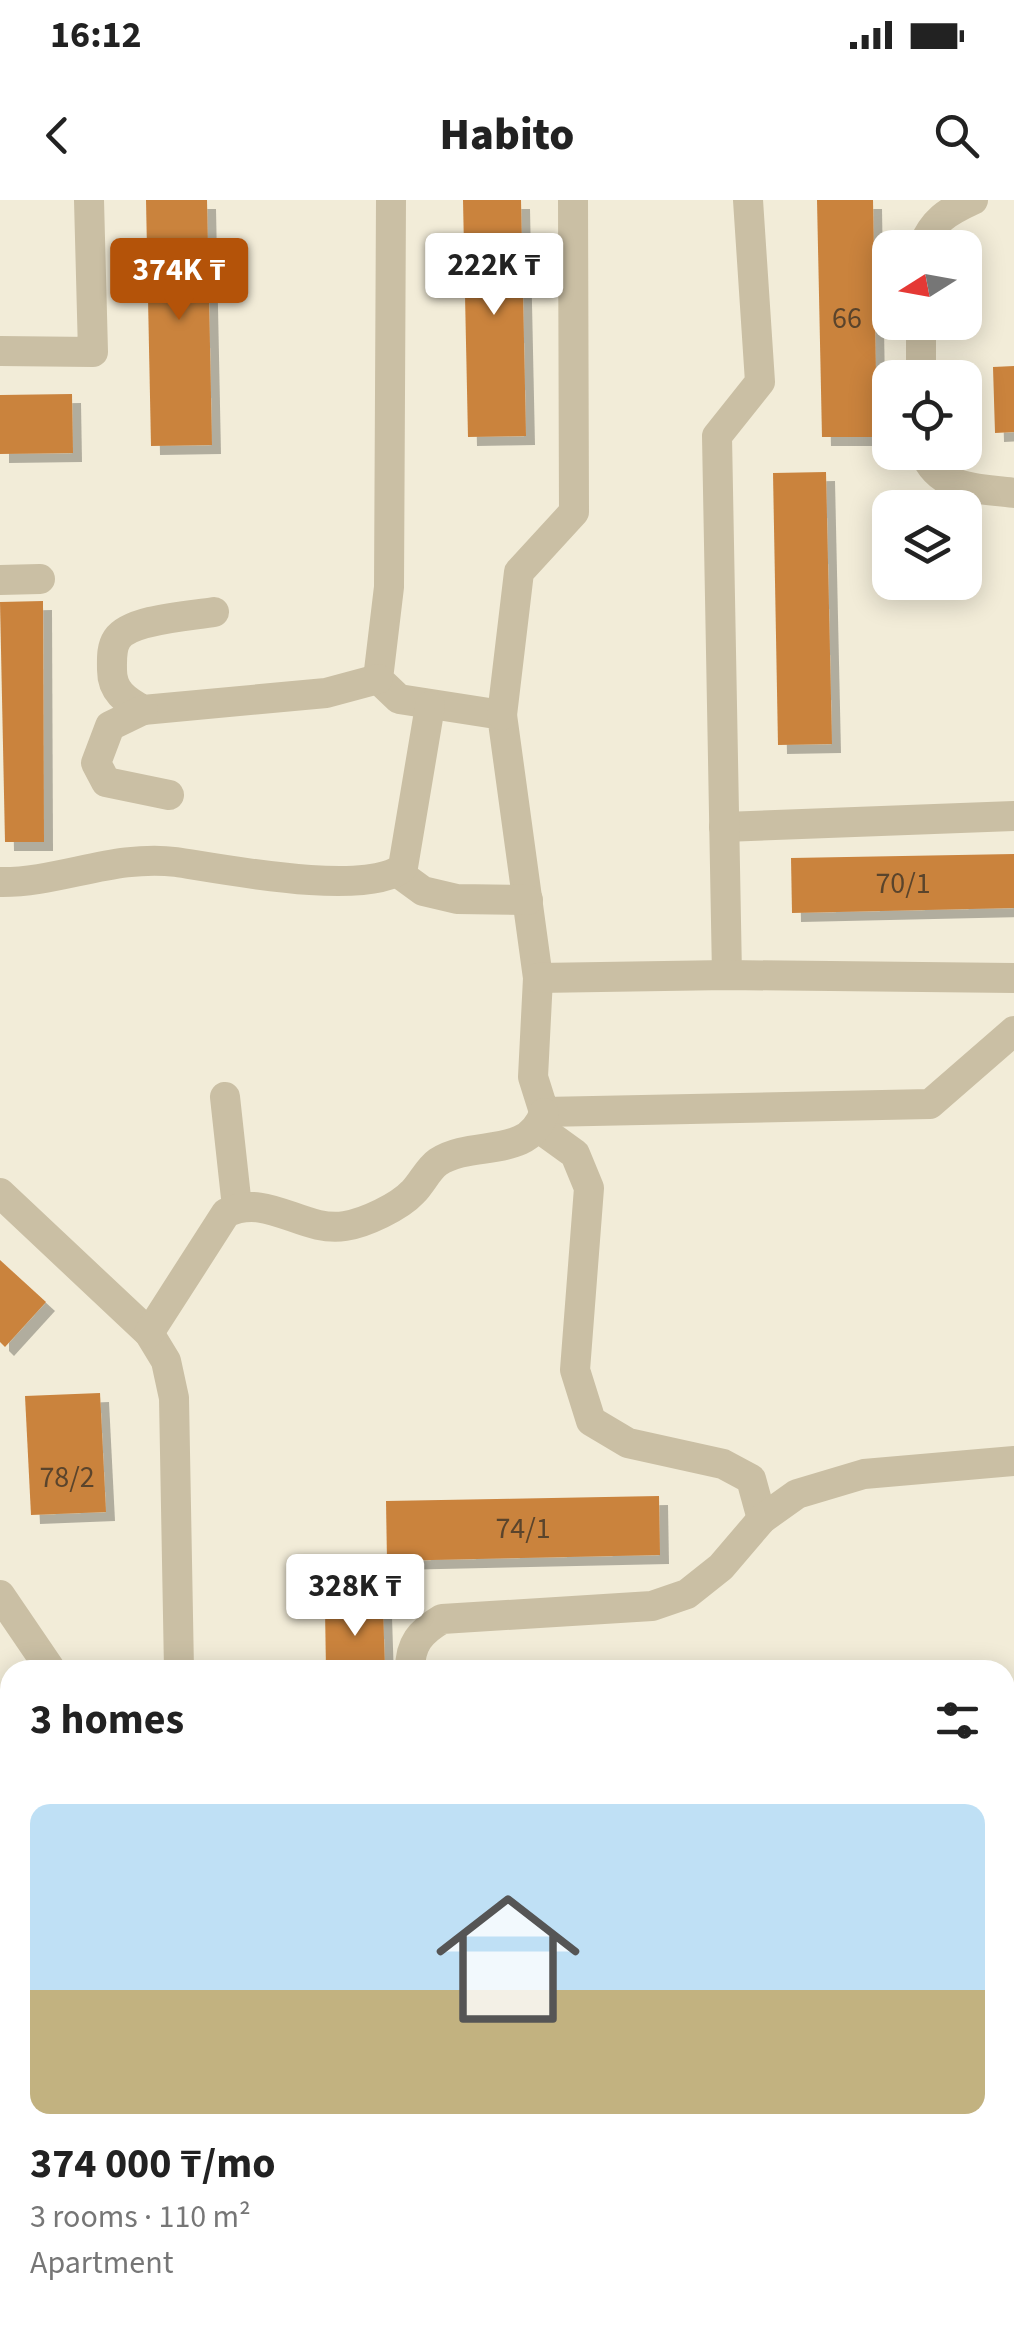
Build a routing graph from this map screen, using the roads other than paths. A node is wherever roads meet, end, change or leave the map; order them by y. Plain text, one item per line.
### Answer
1 (89, 200) edge
2 (390, 200) edge
3 (573, 200) edge
4 (748, 200) edge
5 (973, 200) edge
6 (929, 230) edge
7 (0, 351) edge
8 (932, 470) edge
9 (1014, 493) edge
10 (40, 578) dead end
11 (0, 580) edge
12 (214, 612) dead end
13 (378, 679) junction
14 (430, 706) junction
15 (143, 710) junction
16 (502, 715) junction
17 (169, 796) dead end
18 (1014, 816) edge
19 (724, 827) junction
20 (397, 872) junction
21 (0, 882) edge
22 (528, 900) junction
23 (726, 974) junction
24 (538, 978) junction
25 (1014, 978) edge
26 (1014, 1032) edge
27 (225, 1098) dead end
28 (541, 1120) junction
29 (0, 1193) edge
30 (237, 1207) junction
31 (149, 1334) junction
32 (1014, 1462) edge
33 (762, 1519) junction
34 (0, 1594) edge
35 (44, 1660) edge
36 (179, 1660) edge
37 (410, 1660) edge

1 - 7 street
2 - 13 street
3 - 16 street
4 - 19 street
5 - 6 street
8 - 9 street
10 - 11 street
12 - 15 street
13 - 14 street
13 - 15 street
14 - 16 street
14 - 20 street
15 - 17 street
16 - 22 street
18 - 19 street
19 - 23 street
20 - 21 street
20 - 22 street
22 - 24 street
23 - 24 street
23 - 25 street
24 - 28 street
26 - 28 street
27 - 30 street
28 - 30 street
28 - 33 street
29 - 31 street
30 - 31 street
31 - 36 street
32 - 33 street
33 - 37 street
34 - 35 street

